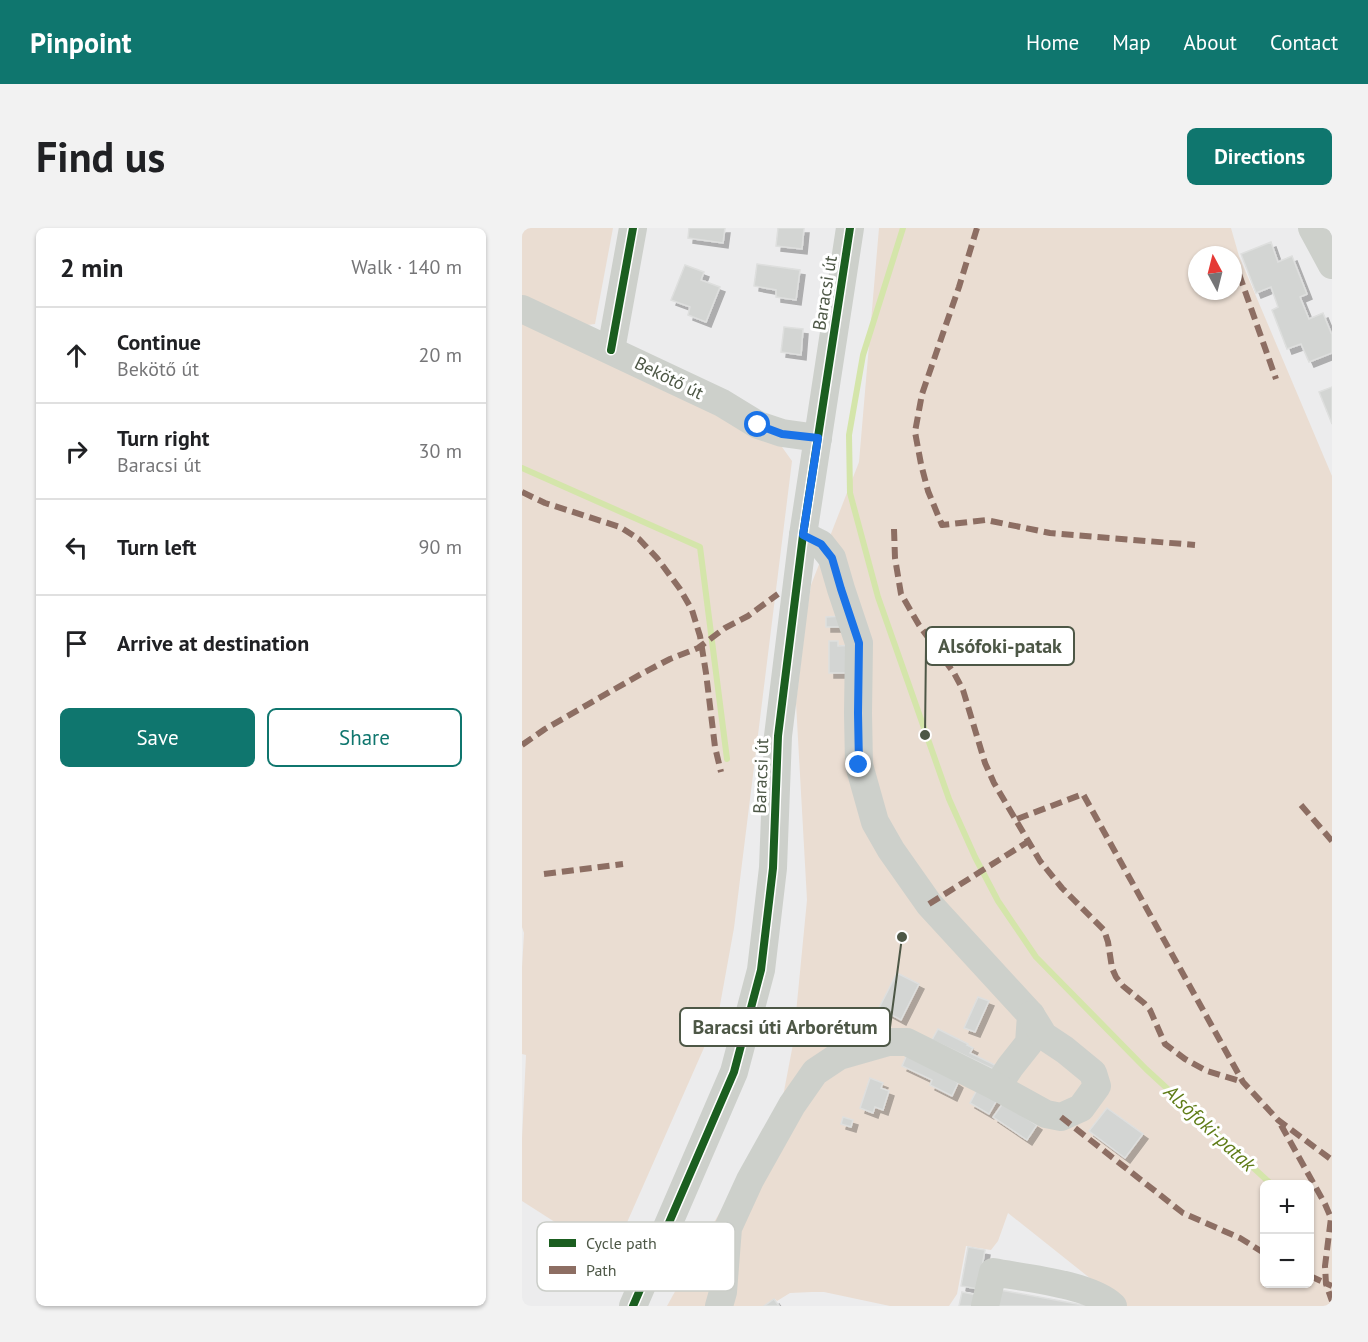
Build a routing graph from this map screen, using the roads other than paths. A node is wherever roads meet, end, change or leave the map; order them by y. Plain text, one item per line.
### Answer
1 (633, 228) edge
2 (850, 228) edge
3 (1312, 228) edge
4 (1332, 265) edge
5 (522, 309) edge
6 (611, 350) junction
7 (818, 438) junction
8 (803, 535) junction
9 (1035, 1031) junction
10 (997, 1087) junction
11 (670, 1222) edge
12 (731, 1222) edge
13 (640, 1291) edge
14 (723, 1291) edge
15 (633, 1306) edge
16 (719, 1306) edge
17 (985, 1306) edge
18 (1113, 1306) edge

1 - 6 street
2 - 7 street, Baracsi út
3 - 4 street
5 - 6 street, Bekötő út
6 - 7 street, Bekötő út
7 - 8 street, Baracsi út
8 - 9 street
8 - 11 street, Baracsi út
9 - 10 street
9 - 10 street
10 - 12 street
13 - 15 street, Baracsi út
14 - 16 street
17 - 18 street

